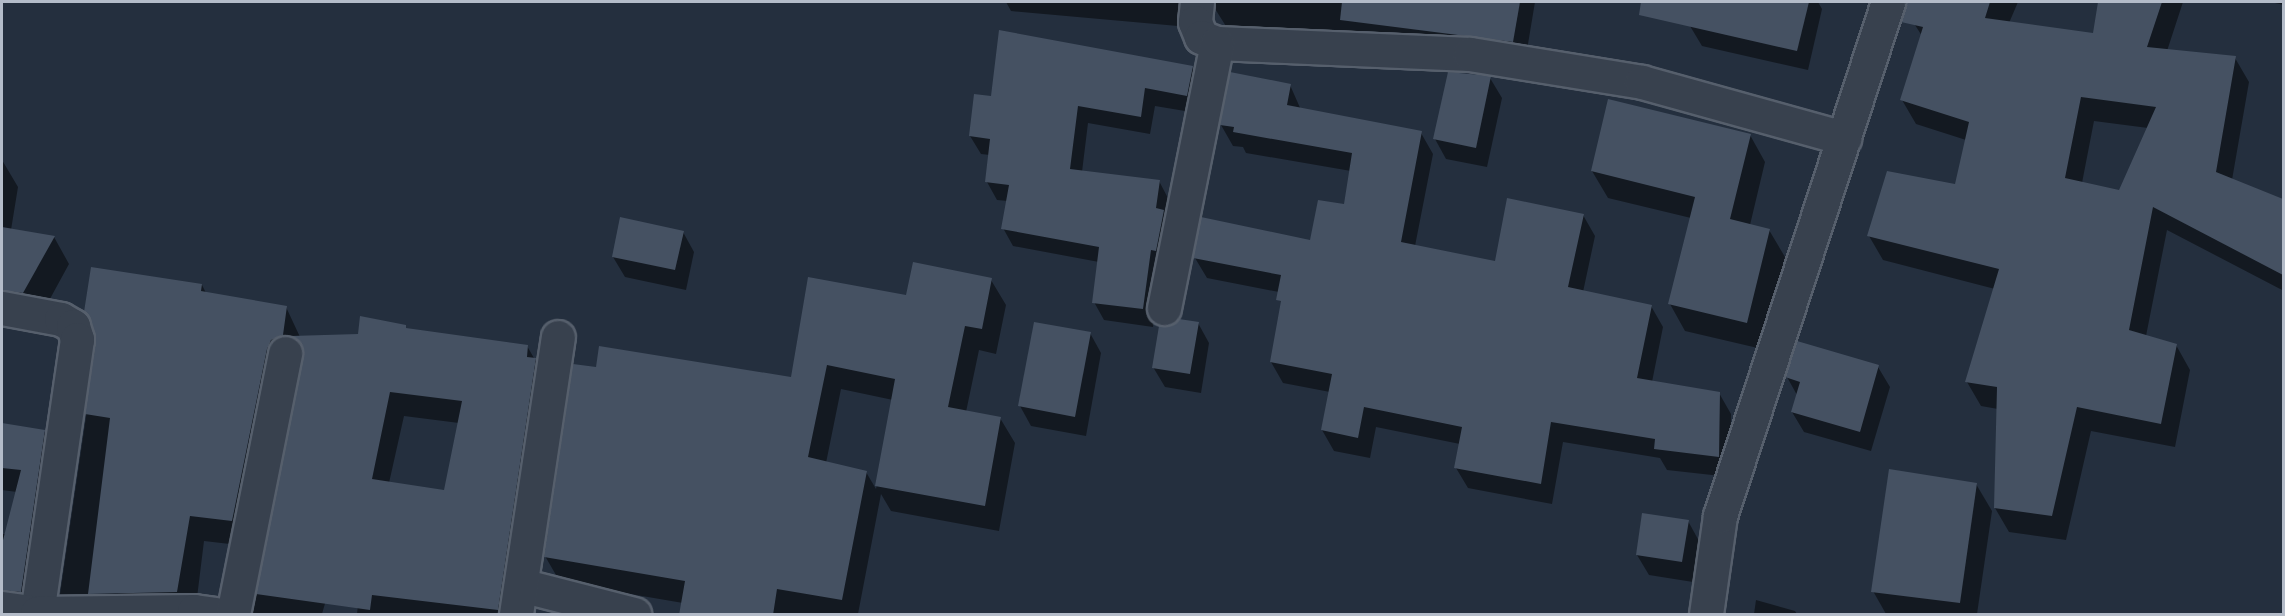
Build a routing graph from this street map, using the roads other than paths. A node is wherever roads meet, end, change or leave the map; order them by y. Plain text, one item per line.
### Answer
1 (1197, 2) edge
2 (1888, 2) edge
3 (1217, 43) junction
4 (1844, 138) junction
5 (2, 308) edge
6 (1164, 308) dead end
7 (558, 337) dead end
8 (285, 352) dead end
9 (518, 600) edge
10 (2, 608) edge
11 (37, 613) junction
12 (216, 615) edge
13 (233, 615) edge
14 (633, 615) edge
15 (1706, 615) edge

1 - 3 street
2 - 4 street
3 - 4 street
3 - 6 street
4 - 15 street
5 - 11 street
7 - 9 street
8 - 13 street
9 - 14 street
10 - 11 street
11 - 12 street

